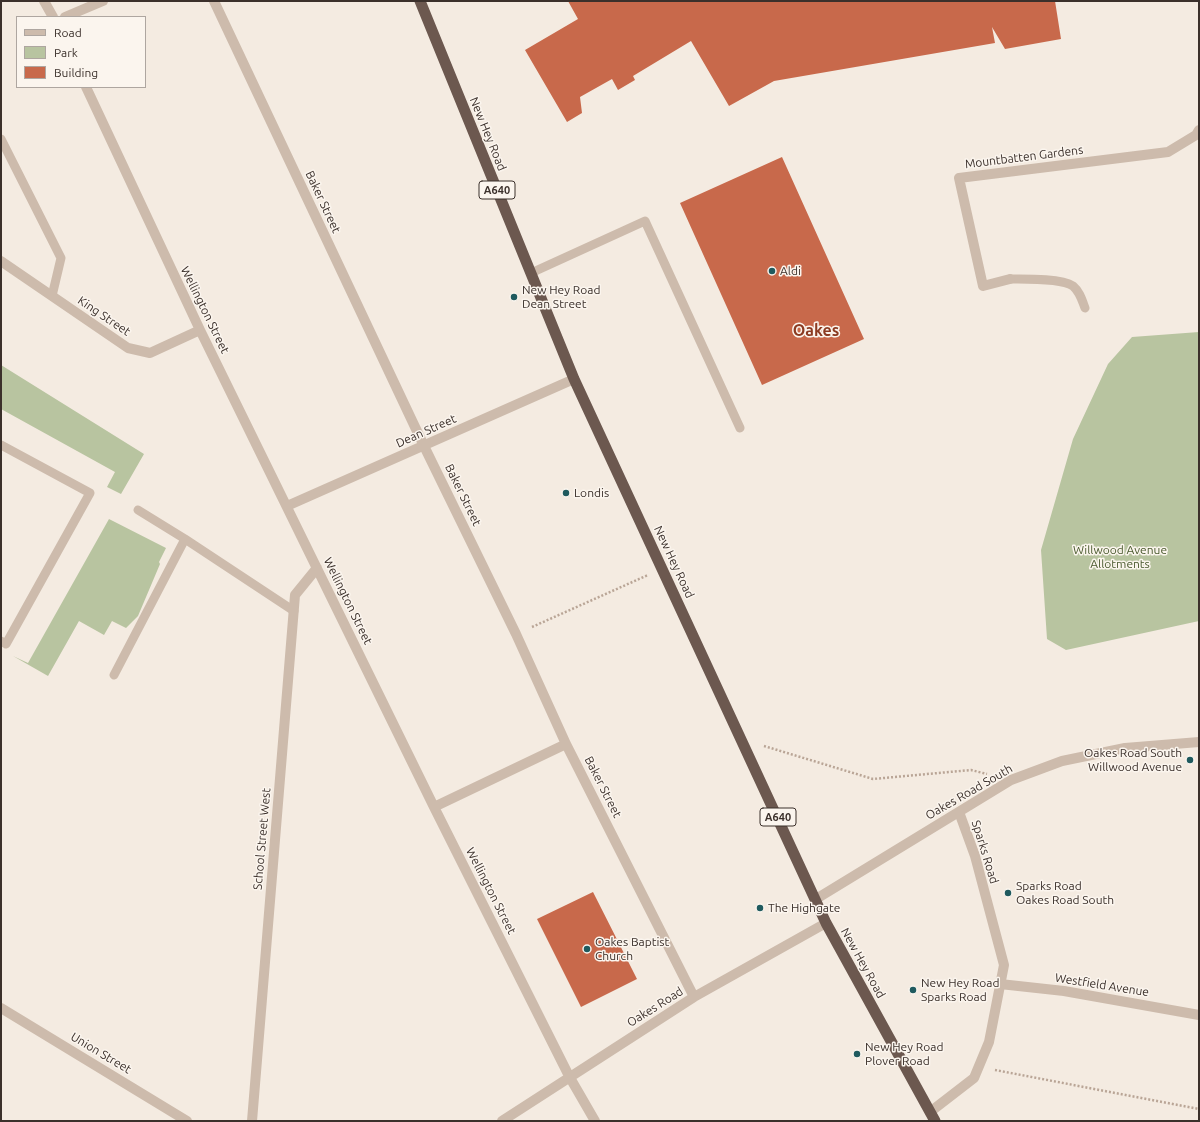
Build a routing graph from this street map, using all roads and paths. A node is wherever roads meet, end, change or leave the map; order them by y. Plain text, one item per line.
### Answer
1 (44, 1) edge
2 (103, 1) edge
3 (214, 1) edge
4 (420, 1) edge
5 (52, 16) edge
6 (67, 16) edge
7 (86, 88) edge
8 (1198, 135) edge
9 (1, 139) edge
10 (1, 261) edge
11 (531, 273) junction
12 (1010, 280) joint
13 (52, 296) junction
14 (1085, 308) dead end
15 (200, 330) junction
16 (574, 379) junction
17 (740, 428) dead end
18 (1, 445) edge
19 (424, 446) junction
20 (287, 506) junction
21 (138, 510) dead end
22 (185, 539) junction
23 (317, 568) junction
24 (663, 569) junction
25 (294, 611) junction
26 (516, 634) junction
27 (1, 641) edge
28 (114, 675) dead end
29 (742, 740) junction
30 (1199, 742) edge
31 (566, 744) junction
32 (1011, 780) junction
33 (434, 807) junction
34 (959, 812) junction
35 (816, 899) junction
36 (826, 923) junction
37 (1000, 984) junction
38 (694, 997) junction
39 (1, 1008) edge
40 (1199, 1014) edge
41 (979, 1067) junction
42 (570, 1076) junction
43 (1199, 1109) edge
44 (932, 1116) edge
45 (187, 1121) edge
46 (252, 1121) edge
47 (502, 1121) edge
48 (595, 1121) edge

1 - 5 street
2 - 6 street
3 - 19 street, Baker Street
4 - 11 highway, New Hey Road / A640
7 - 15 street, Wellington Street
8 - 12 street, Mountbatten Gardens
9 - 13 lane
10 - 13 street, King Street
11 - 16 highway, New Hey Road / A640
11 - 17 lane
12 - 14 lane
13 - 15 street, King Street
15 - 20 street, Wellington Street
16 - 19 street, Dean Street
16 - 24 highway, New Hey Road / A640
18 - 27 lane
19 - 20 street, Dean Street
19 - 26 street, Baker Street
20 - 23 street, Wellington Street
21 - 22 lane
22 - 25 lane
22 - 28 lane
23 - 25 street, School Street West
23 - 33 street, Wellington Street
24 - 26 path
24 - 29 highway, New Hey Road / A640
25 - 46 street, School Street West
26 - 31 street, Baker Street
29 - 32 path
29 - 35 highway, New Hey Road / A640
30 - 32 street, Oakes Road South
31 - 33 street
31 - 38 street, Baker Street
32 - 34 street, Oakes Road South
33 - 42 street, Wellington Street
34 - 35 street, Oakes Road South
34 - 37 street, Sparks Road
35 - 36 highway, New Hey Road / A640
36 - 38 street, Oakes Road
36 - 44 highway, New Hey Road / A640
37 - 40 street, Westfield Avenue
37 - 41 street, Sparks Road
38 - 42 street, Oakes Road
39 - 45 street, Union Street
41 - 43 path
41 - 44 street, Sparks Road
42 - 47 street, Oakes Road
42 - 48 street, Wellington Street

